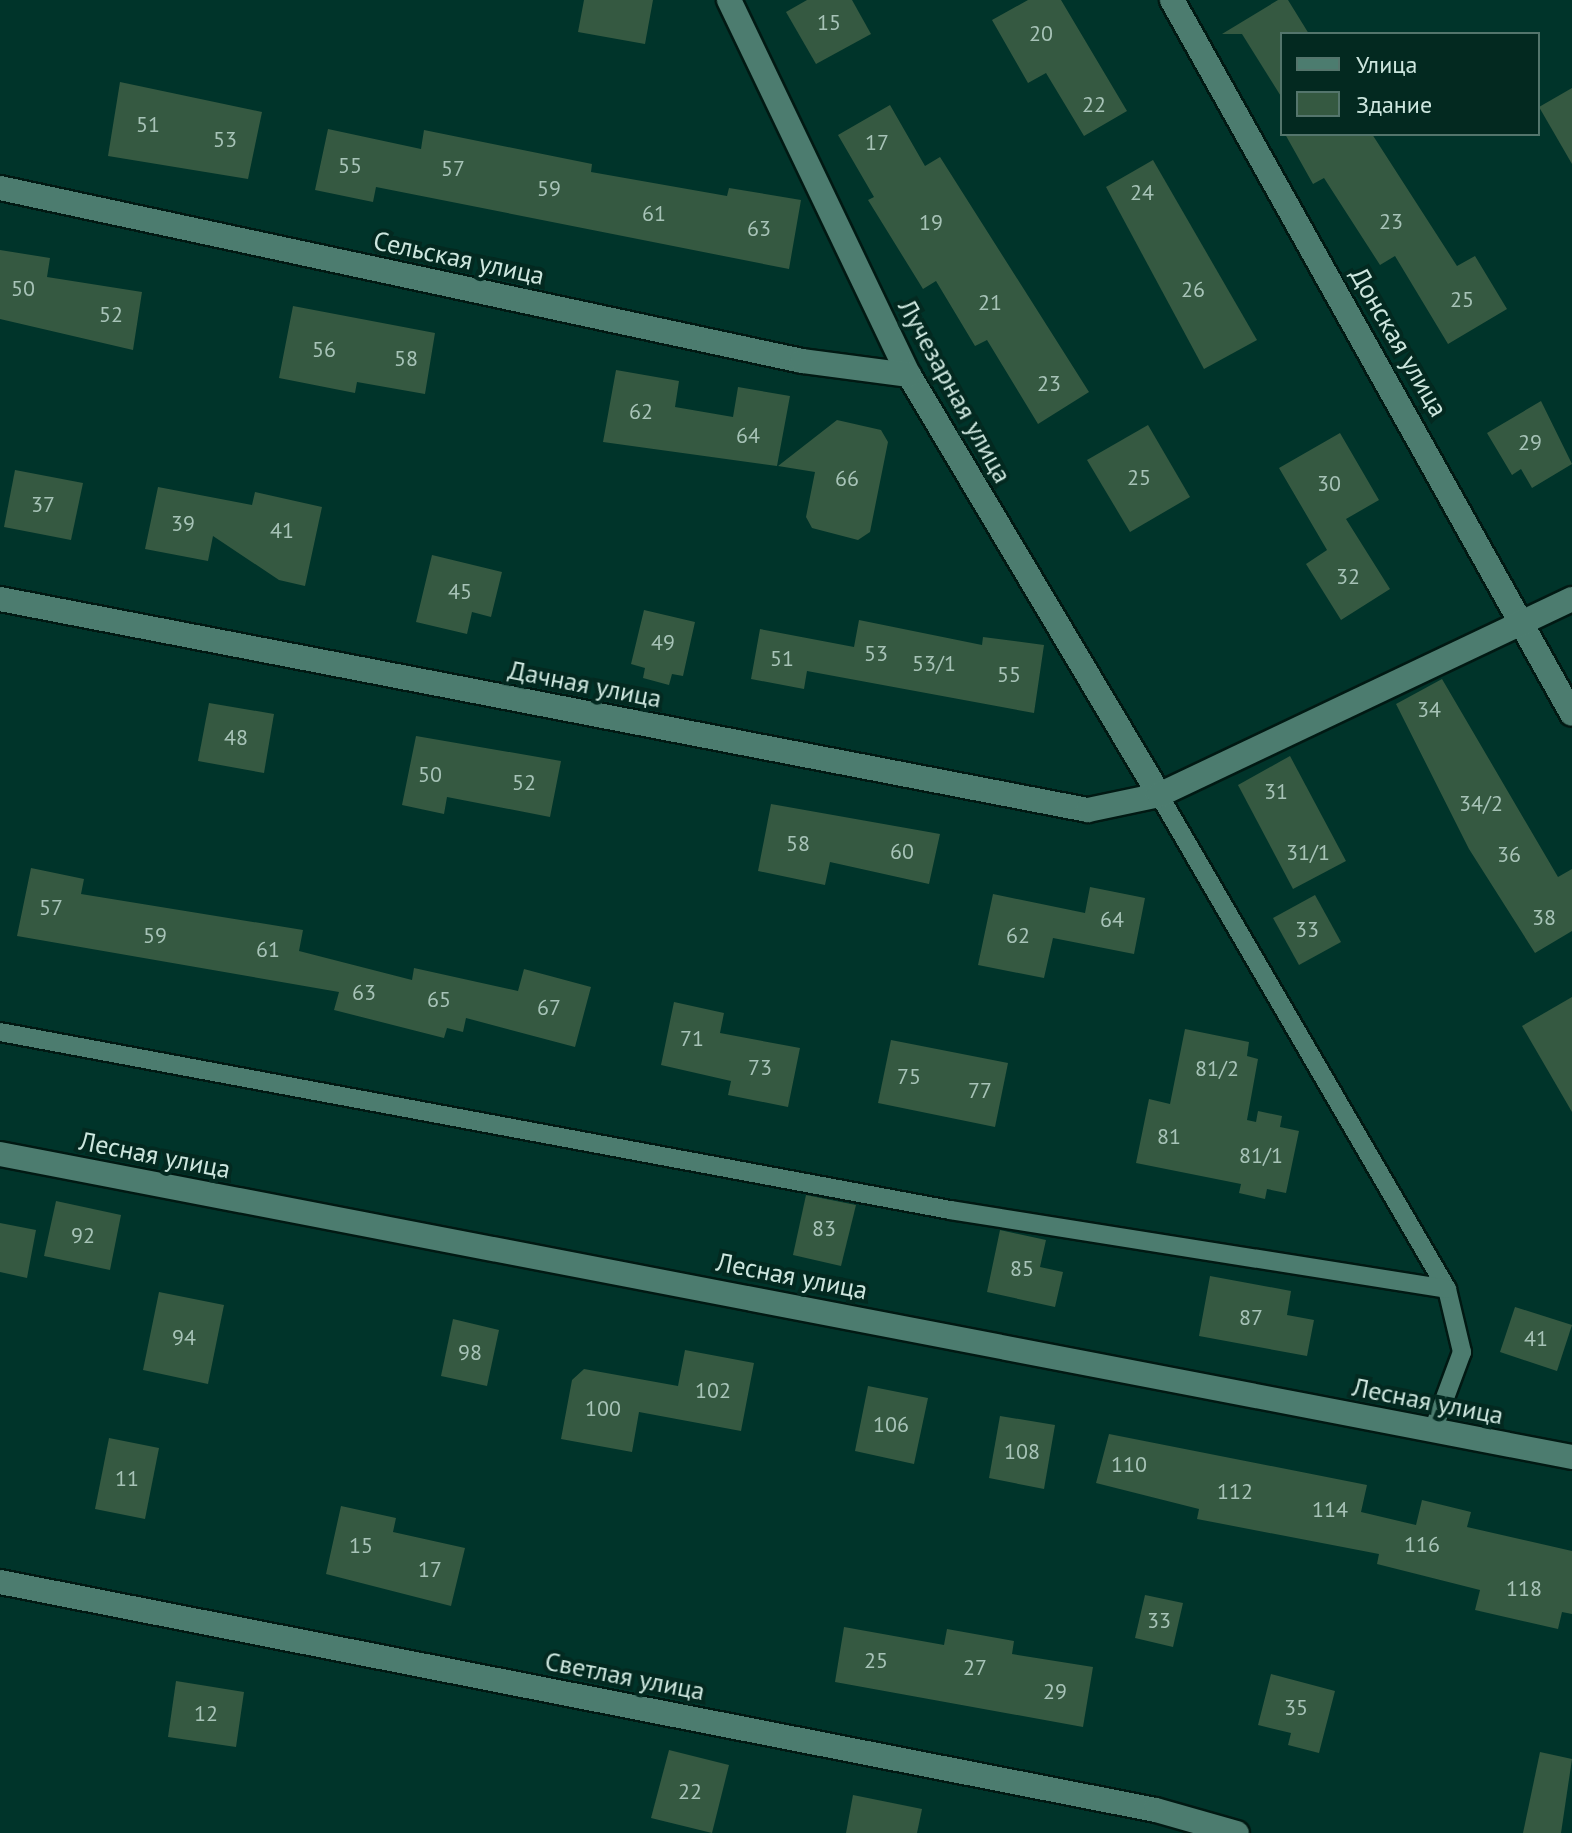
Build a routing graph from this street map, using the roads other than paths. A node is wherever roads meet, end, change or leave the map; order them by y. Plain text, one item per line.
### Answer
1 (729, 0) edge
2 (1172, 0) edge
3 (0, 188) edge
4 (909, 375) junction
5 (0, 599) edge
6 (1572, 599) edge
7 (1527, 623) junction
8 (1572, 714) edge
9 (1159, 795) junction
10 (0, 1032) edge
11 (0, 1154) edge
12 (1447, 1289) junction
13 (1433, 1430) junction
14 (1572, 1457) edge
15 (0, 1582) edge
16 (1237, 1833) edge

1 - 4 street, Лучезарная улица
2 - 7 street, Донская улица
3 - 4 street, Сельская улица
4 - 9 street, Лучезарная улица
5 - 9 street, Дачная улица
6 - 7 street, Дачная улица
7 - 8 street, Донская улица
7 - 9 street, Дачная улица
9 - 12 lane
10 - 12 lane
11 - 13 street, Лесная улица
12 - 13 lane
13 - 14 street, Лесная улица
15 - 16 street, Светлая улица

